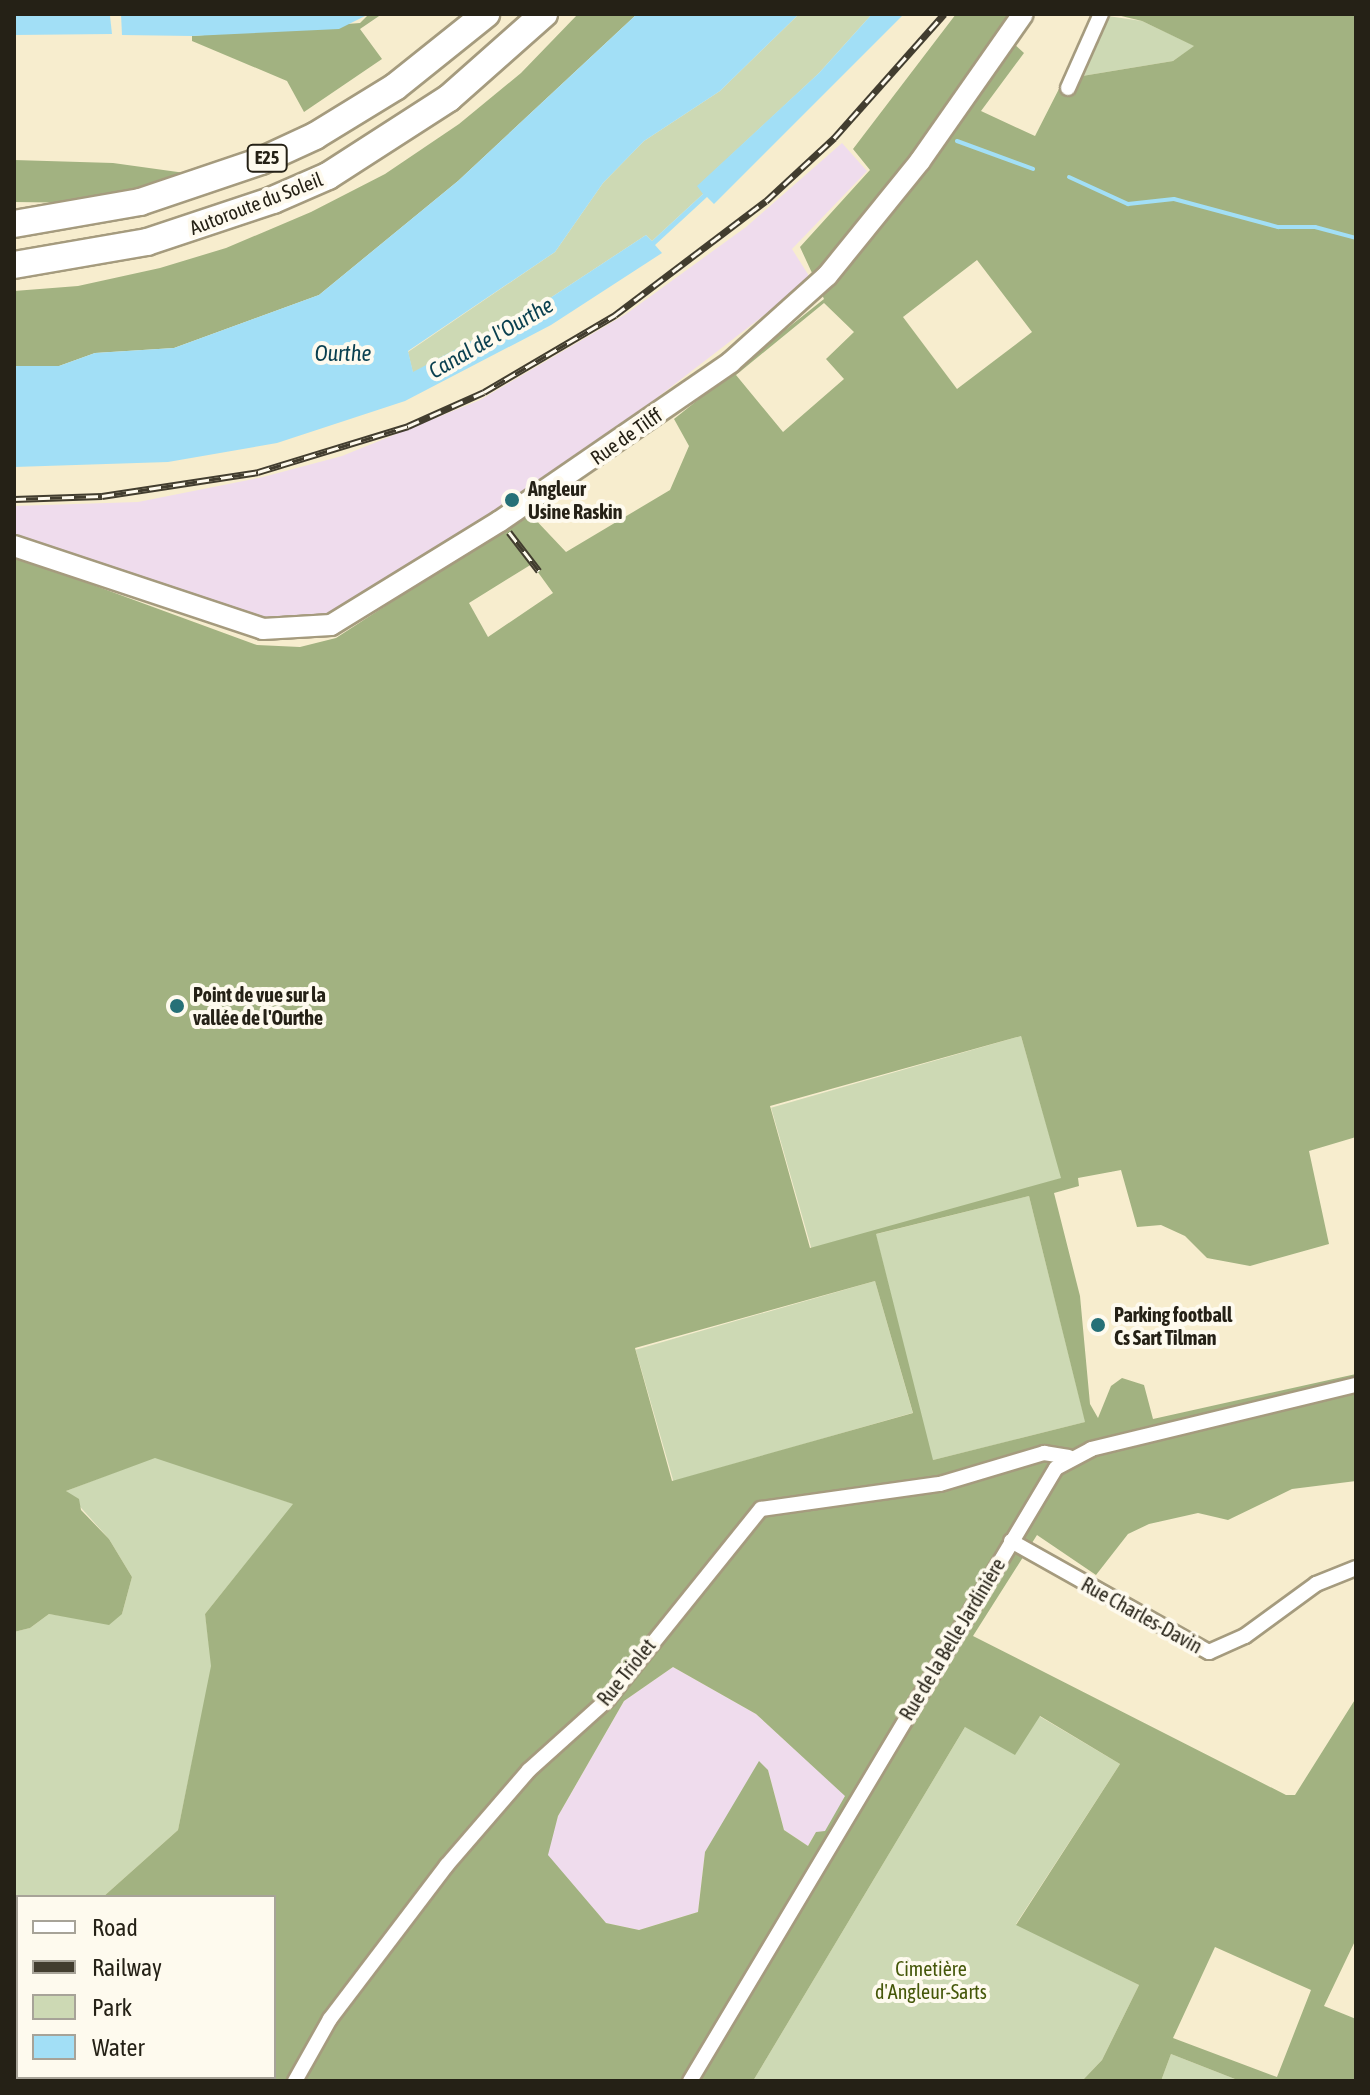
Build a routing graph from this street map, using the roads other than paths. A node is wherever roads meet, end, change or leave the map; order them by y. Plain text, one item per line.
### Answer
1 (486, 14) edge
2 (544, 14) edge
3 (1023, 14) edge
4 (1101, 14) edge
5 (1068, 88) dead end
6 (14, 224) edge
7 (14, 265) edge
8 (14, 546) edge
9 (1356, 1385) edge
10 (1069, 1457) junction
11 (1011, 1541) junction
12 (1356, 1568) edge
13 (295, 2081) edge
14 (690, 2081) edge

1 - 6 highway, Autoroute du Soleil / E25
2 - 7 highway, Autoroute du Soleil / E25
3 - 8 main road, Rue de Tilff
4 - 5 street
9 - 10 street
10 - 11 street, Rue de la Belle Jardinière
10 - 13 street, Rue Triolet
11 - 12 street, Rue Charles-Davin
11 - 14 street, Rue de la Belle Jardinière

